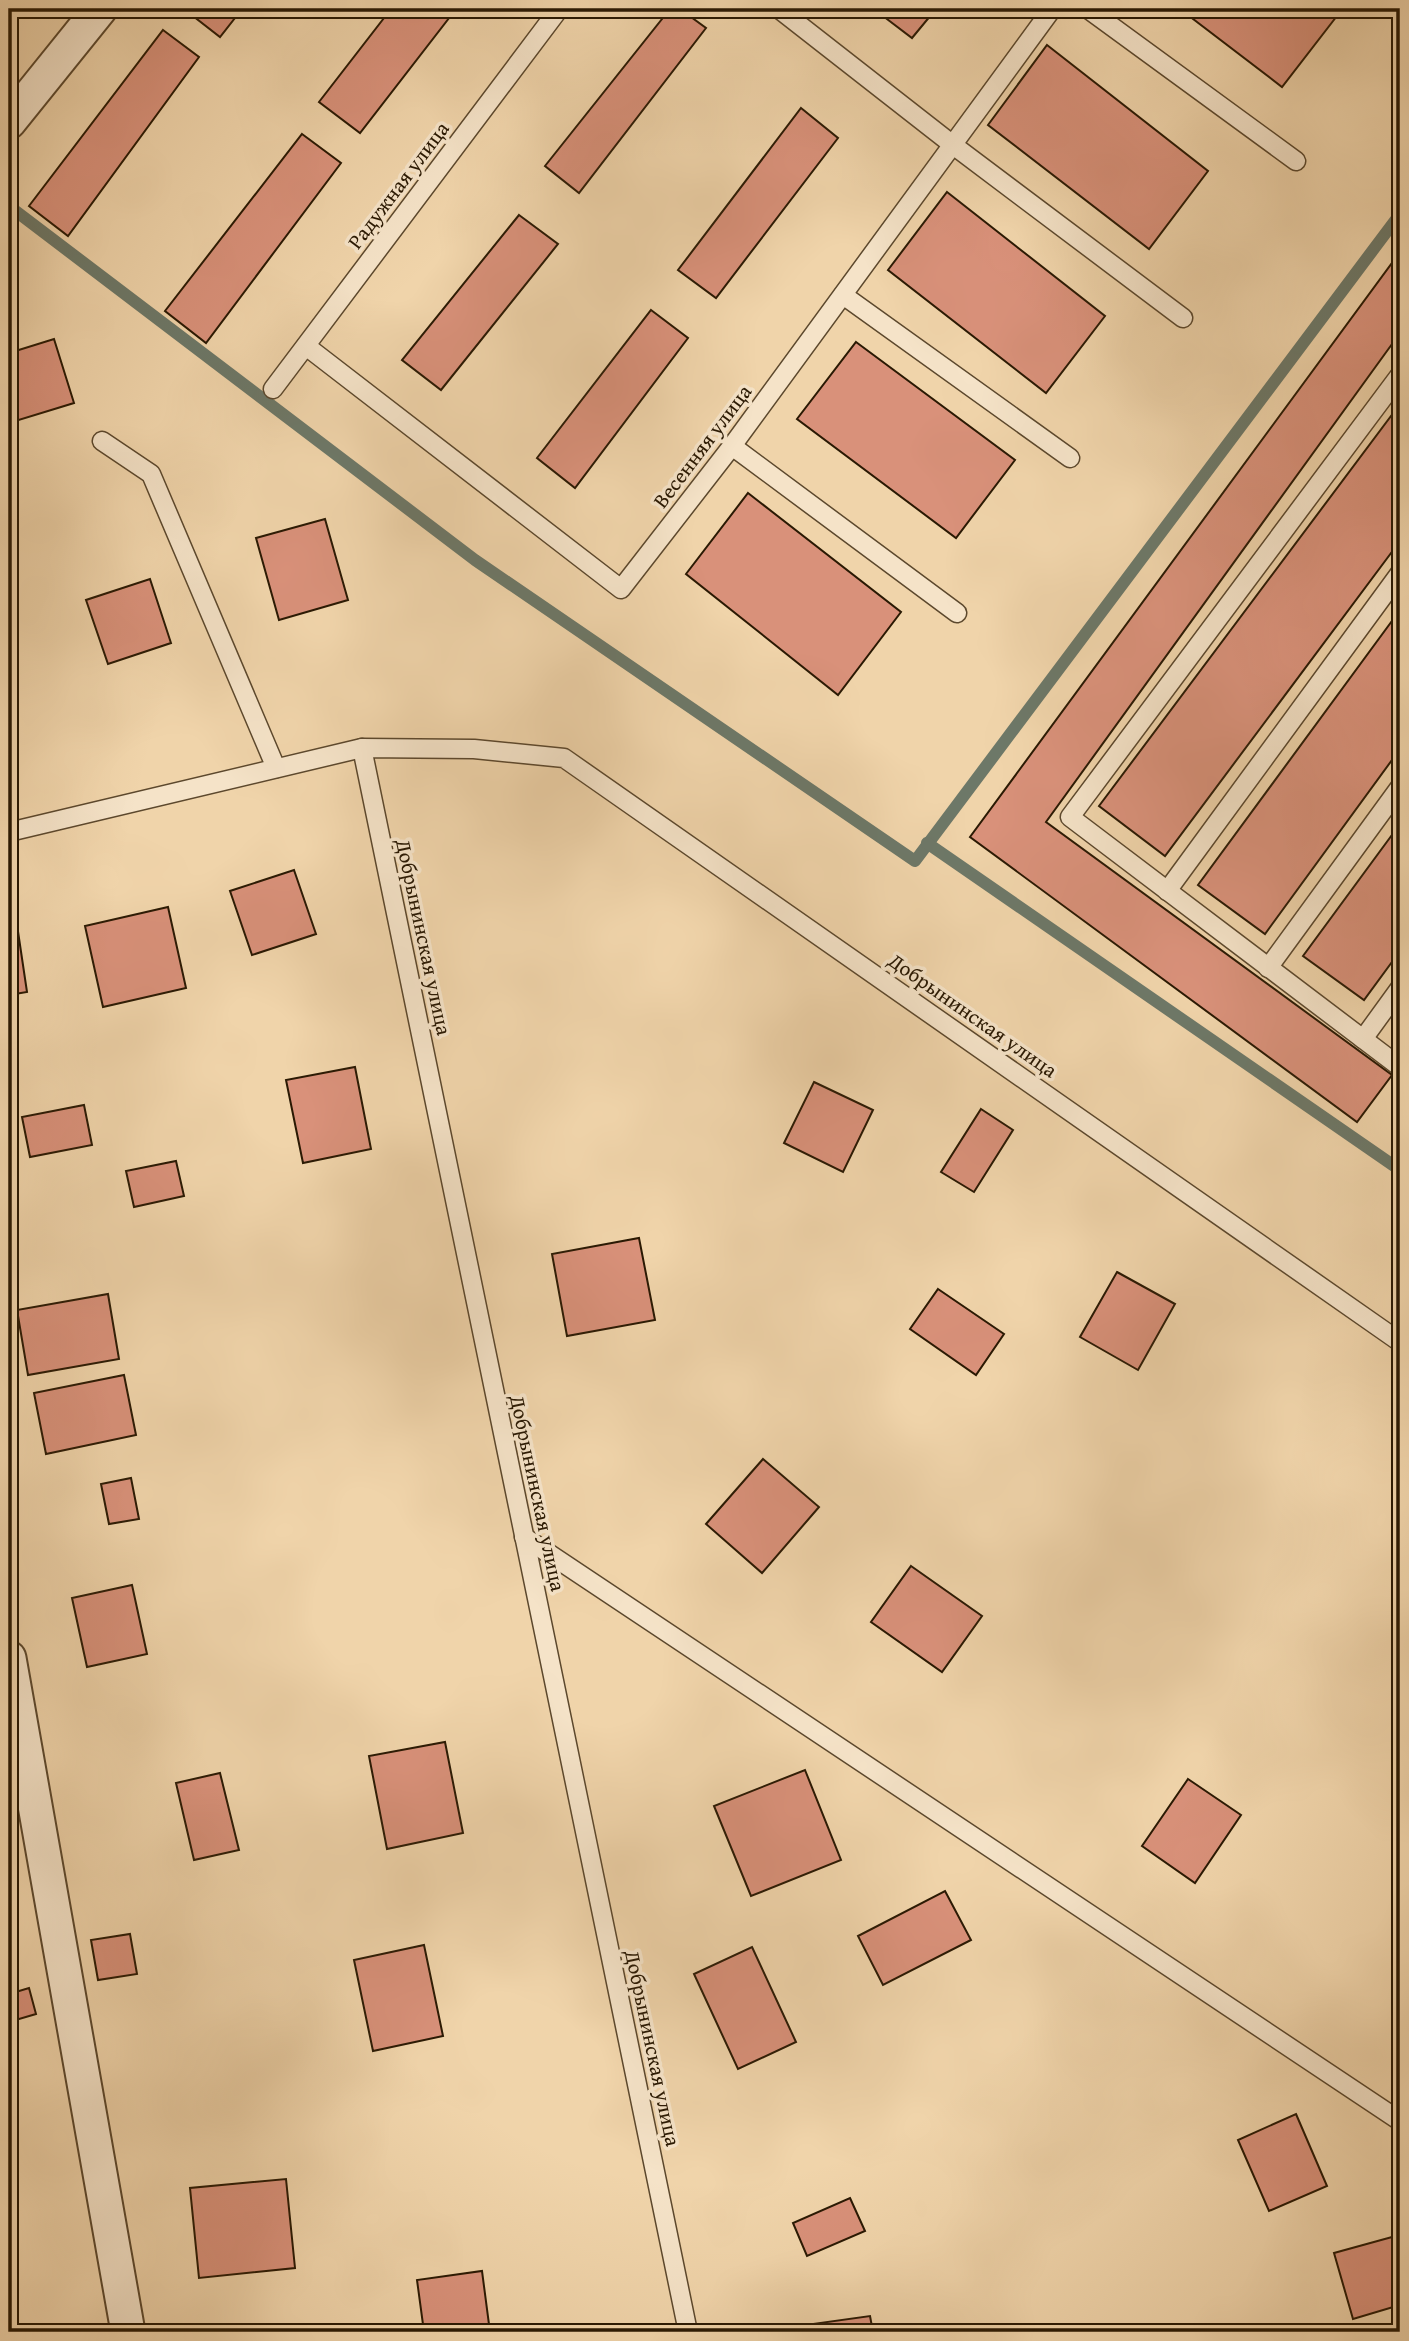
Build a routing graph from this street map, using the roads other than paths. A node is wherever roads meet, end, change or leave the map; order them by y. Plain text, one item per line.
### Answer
1 (100, 9) edge
2 (559, 9) edge
3 (779, 9) edge
4 (1052, 9) edge
5 (1088, 9) edge
6 (9, 122) edge
7 (953, 145) junction
8 (1296, 161) dead end
9 (843, 295) junction
10 (1183, 318) dead end
11 (306, 346) junction
12 (1400, 375) edge
13 (273, 389) dead end
14 (102, 441) dead end
15 (732, 446) junction
16 (1070, 458) dead end
17 (1400, 573) edge
18 (957, 613) dead end
19 (362, 748) junction
20 (276, 768) junction
21 (1400, 787) edge
22 (9, 832) edge
23 (1167, 891) junction
24 (1268, 968) junction
25 (1400, 988) edge
26 (1363, 1039) junction
27 (1400, 1067) edge
28 (1400, 1342) edge
29 (524, 1537) junction
30 (9, 1658) edge
31 (1400, 2121) edge
32 (128, 2332) edge
33 (688, 2332) edge

1 - 6 street
2 - 11 lane, Радужная улица
3 - 7 lane
4 - 7 lane, Весенняя улица
5 - 8 lane
7 - 9 lane, Весенняя улица
7 - 10 lane
9 - 15 lane, Весенняя улица
9 - 16 lane
11 - 13 lane, Радужная улица
11 - 15 lane, Весенняя улица
12 - 23 lane
14 - 20 lane
15 - 18 lane
17 - 23 lane
19 - 20 lane
19 - 28 lane, Добрынинская улица
19 - 29 lane, Добрынинская улица
20 - 22 lane
21 - 24 lane
23 - 24 lane
24 - 26 lane
25 - 26 lane
26 - 27 lane
29 - 31 lane
29 - 33 lane, Добрынинская улица
30 - 32 street

